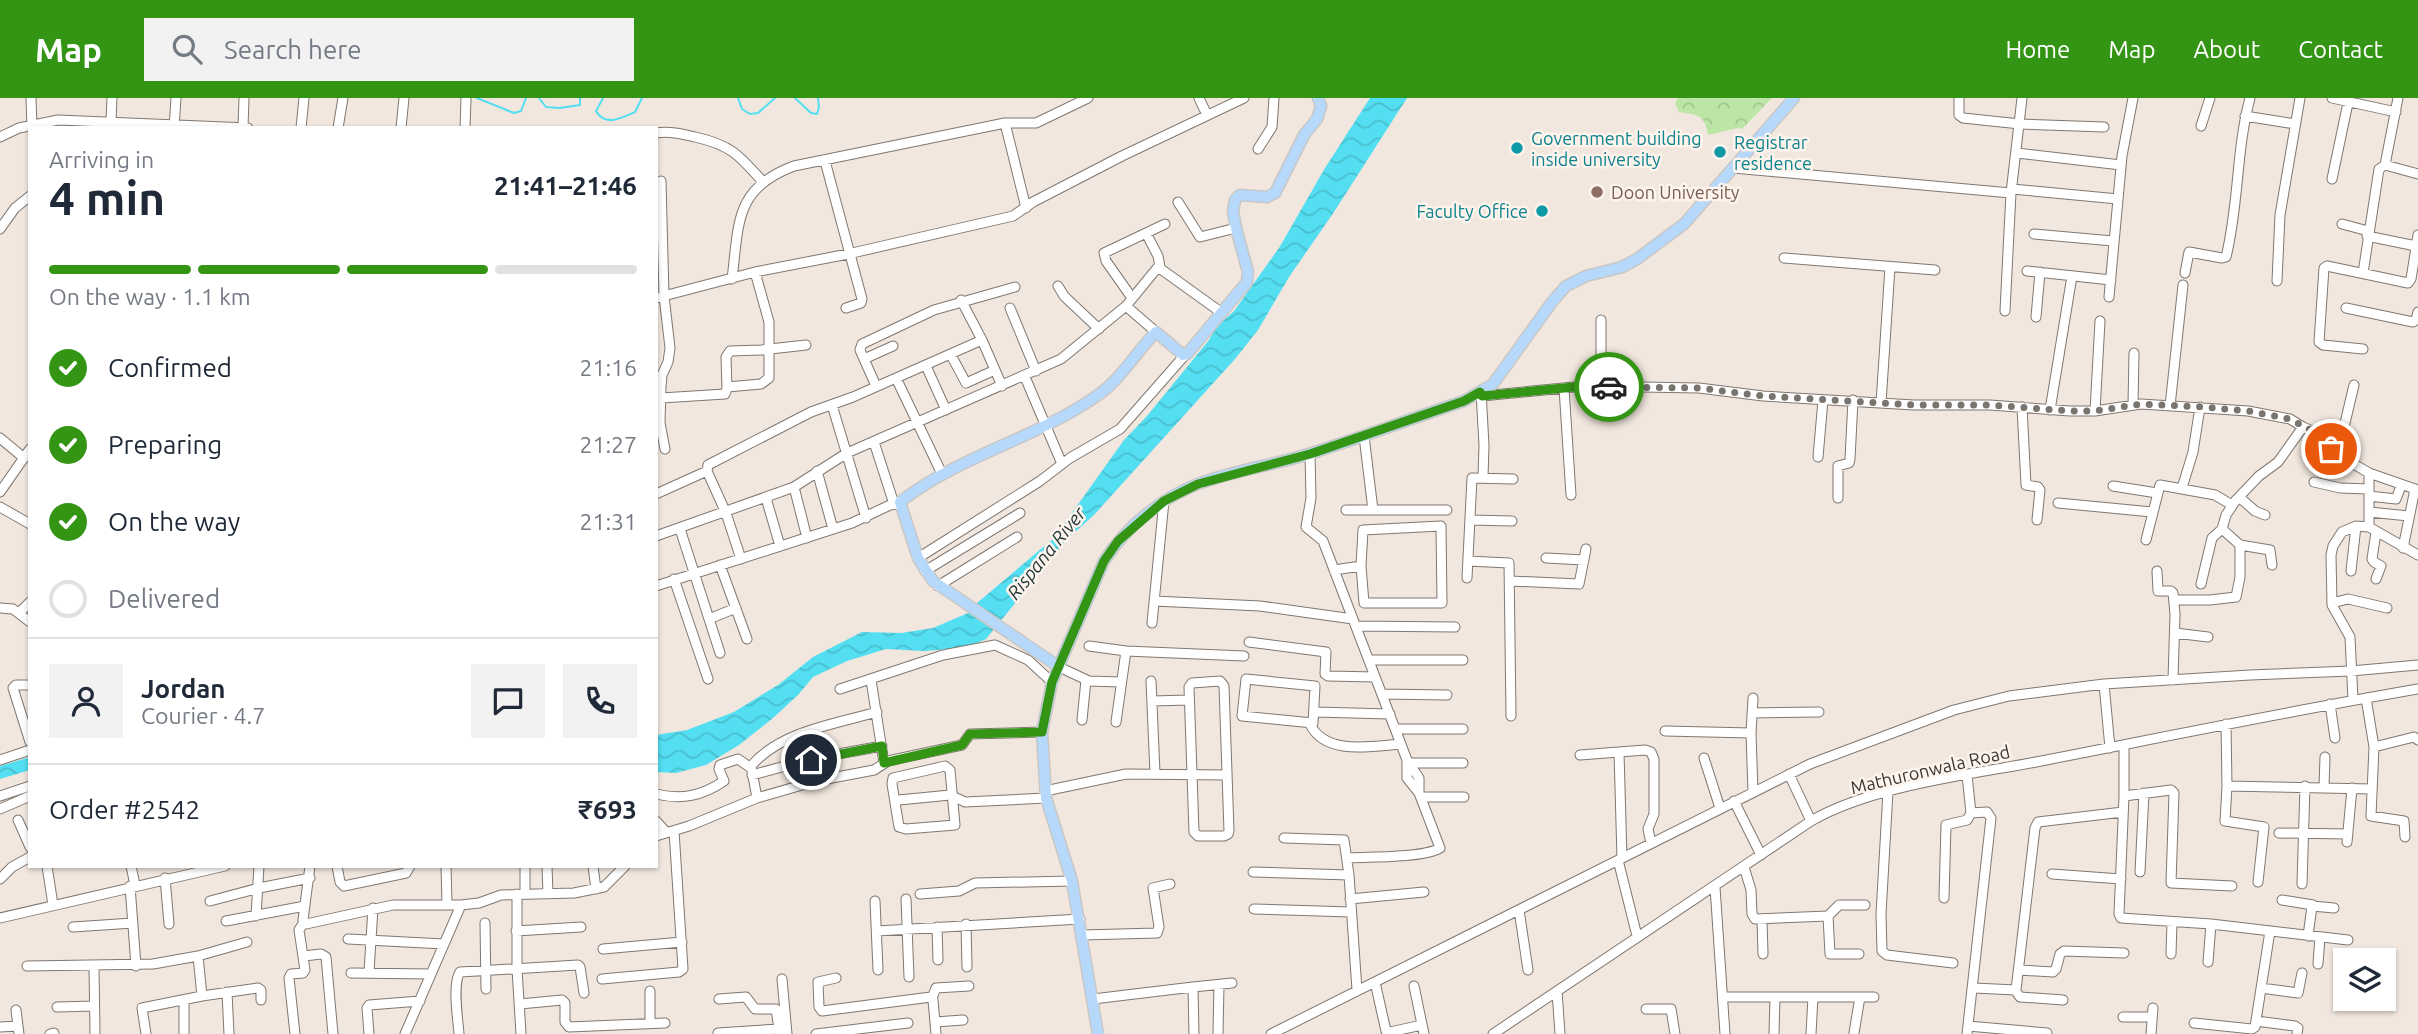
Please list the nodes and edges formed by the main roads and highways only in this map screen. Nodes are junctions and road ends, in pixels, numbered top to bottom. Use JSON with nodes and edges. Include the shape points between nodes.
{"nodes":[{"id":1,"x":1794,"y":98,"type":"edge"},
{"id":2,"x":1320,"y":99,"type":"edge"},
{"id":3,"x":1059,"y":667,"type":"junction"},
{"id":4,"x":1098,"y":1034,"type":"edge"}],
"edges":[{"from":1,"to":3,"type":"main road","via":[[1684,224],[1622,267],[1566,286],[1481,394],[1310,454],[1198,484],[1164,501],[1118,541],[1104,561]]},
{"from":2,"to":3,"type":"main road","via":[[1317,119],[1273,195],[1236,197],[1233,212],[1249,277],[1185,355],[1156,332],[1104,391],[1045,426],[942,474],[897,504],[918,558],[938,586]]},
{"from":3,"to":4,"type":"main road","via":[[1042,732],[1046,794],[1072,881]]}]}
